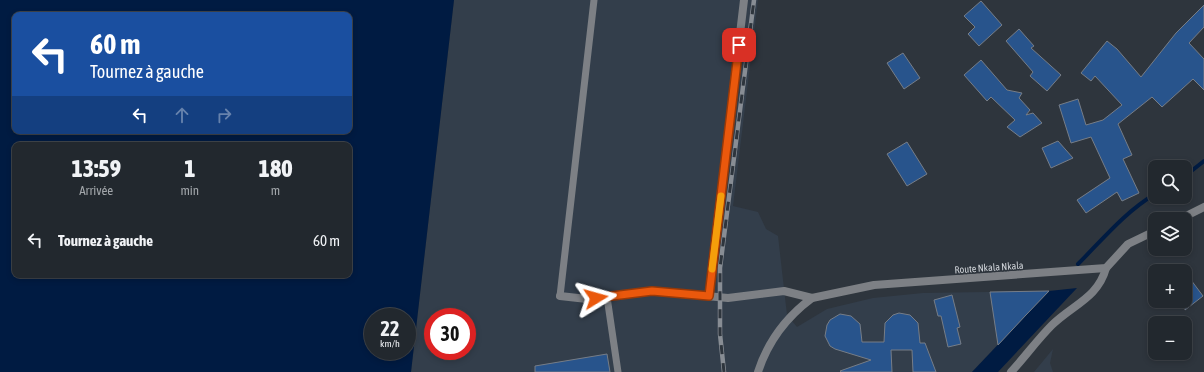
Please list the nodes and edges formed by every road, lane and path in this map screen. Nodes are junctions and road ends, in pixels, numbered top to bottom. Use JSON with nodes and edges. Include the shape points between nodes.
{"nodes":[{"id":1,"x":594,"y":0,"type":"edge"},
{"id":2,"x":744,"y":0,"type":"edge"},
{"id":3,"x":1204,"y":207,"type":"edge"},
{"id":4,"x":1192,"y":213,"type":"edge"},
{"id":5,"x":1148,"y":234,"type":"edge"},
{"id":6,"x":1106,"y":268,"type":"junction"},
{"id":7,"x":560,"y":296,"type":"joint"},
{"id":8,"x":709,"y":296,"type":"junction"},
{"id":9,"x":607,"y":297,"type":"junction"},
{"id":10,"x":812,"y":298,"type":"junction"},
{"id":11,"x":618,"y":372,"type":"edge"},
{"id":12,"x":758,"y":372,"type":"edge"},
{"id":13,"x":1011,"y":372,"type":"edge"}],
"edges":[{"from":1,"to":7,"type":"lane"},
{"from":2,"to":8,"type":"street"},
{"from":3,"to":4,"type":"street"},
{"from":5,"to":6,"type":"street","via":[[1128,244]]},
{"from":6,"to":10,"type":"street","name":"Route Nkala Nkala","via":[[874,285]]},
{"from":6,"to":13,"type":"street","via":[[1095,292],[1067,311],[1051,326]]},
{"from":7,"to":9,"type":"street","via":[[587,299]]},
{"from":8,"to":9,"type":"street","via":[[652,291]]},
{"from":8,"to":10,"type":"street","via":[[728,298],[784,292]]},
{"from":9,"to":11,"type":"lane"},
{"from":10,"to":12,"type":"street","via":[[778,330],[762,358]]}]}
